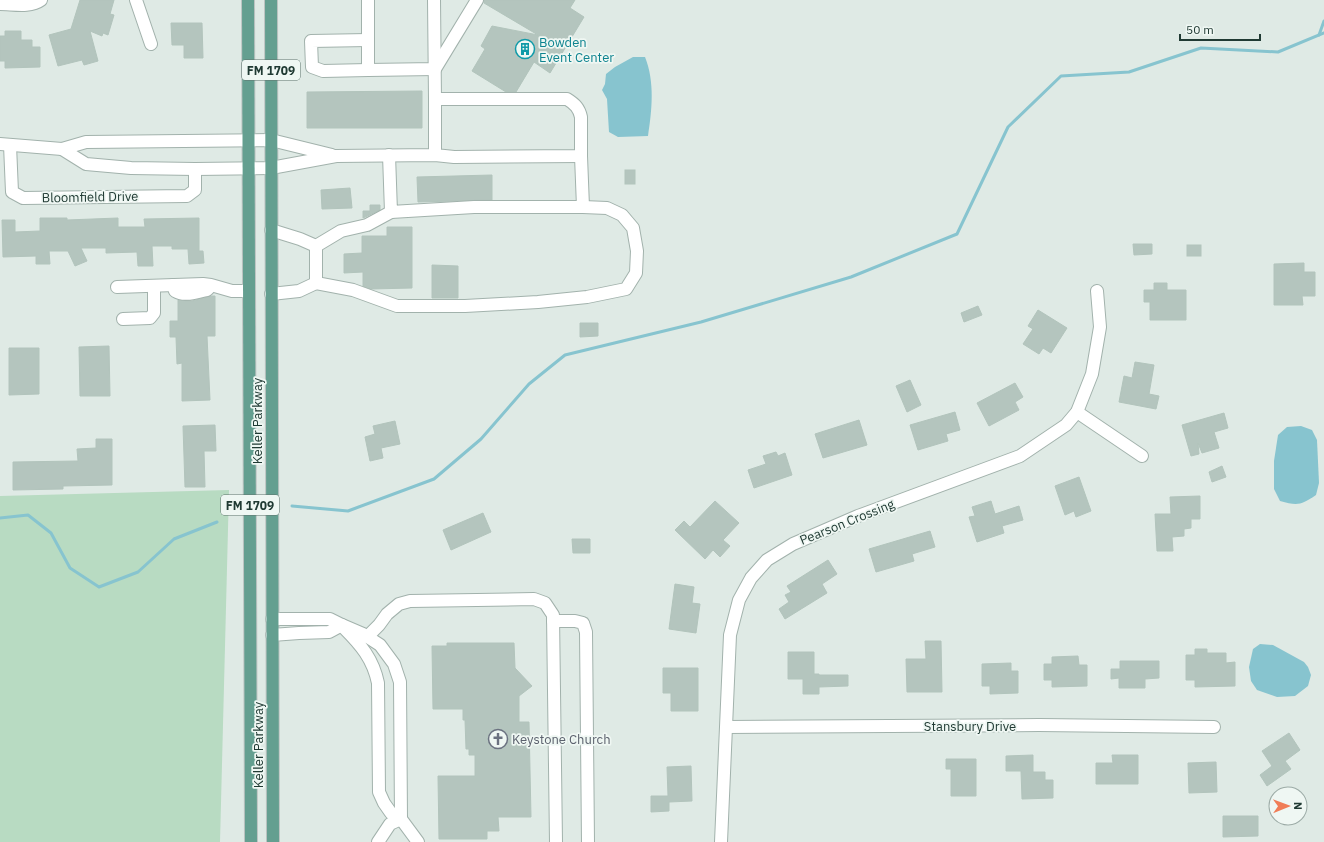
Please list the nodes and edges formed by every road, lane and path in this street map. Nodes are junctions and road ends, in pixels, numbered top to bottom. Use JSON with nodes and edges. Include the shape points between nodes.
{"nodes":[{"id":1,"x":41,"y":0,"type":"edge"},
{"id":2,"x":136,"y":0,"type":"edge"},
{"id":3,"x":248,"y":0,"type":"edge"},
{"id":4,"x":271,"y":0,"type":"edge"},
{"id":5,"x":368,"y":0,"type":"edge"},
{"id":6,"x":434,"y":0,"type":"edge"},
{"id":7,"x":477,"y":0,"type":"edge"},
{"id":8,"x":0,"y":4,"type":"edge"},
{"id":9,"x":368,"y":40,"type":"junction"},
{"id":10,"x":151,"y":44,"type":"dead end"},
{"id":11,"x":435,"y":68,"type":"junction"},
{"id":12,"x":368,"y":70,"type":"junction"},
{"id":13,"x":435,"y":99,"type":"junction"},
{"id":14,"x":248,"y":140,"type":"junction"},
{"id":15,"x":271,"y":140,"type":"junction"},
{"id":16,"x":5,"y":144,"type":"edge"},
{"id":17,"x":62,"y":150,"type":"junction"},
{"id":18,"x":389,"y":155,"type":"junction"},
{"id":19,"x":435,"y":155,"type":"junction"},
{"id":20,"x":336,"y":156,"type":"junction"},
{"id":21,"x":581,"y":156,"type":"junction"},
{"id":22,"x":248,"y":168,"type":"junction"},
{"id":23,"x":271,"y":168,"type":"junction"},
{"id":24,"x":195,"y":169,"type":"junction"},
{"id":25,"x":584,"y":207,"type":"junction"},
{"id":26,"x":391,"y":212,"type":"junction"},
{"id":27,"x":271,"y":230,"type":"junction"},
{"id":28,"x":316,"y":246,"type":"junction"},
{"id":29,"x":316,"y":283,"type":"junction"},
{"id":30,"x":154,"y":286,"type":"junction"},
{"id":31,"x":117,"y":287,"type":"dead end"},
{"id":32,"x":249,"y":291,"type":"junction"},
{"id":33,"x":1097,"y":292,"type":"dead end"},
{"id":34,"x":271,"y":294,"type":"junction"},
{"id":35,"x":123,"y":319,"type":"dead end"},
{"id":36,"x":1077,"y":412,"type":"junction"},
{"id":37,"x":1142,"y":456,"type":"dead end"},
{"id":38,"x":250,"y":619,"type":"junction"},
{"id":39,"x":272,"y":619,"type":"junction"},
{"id":40,"x":553,"y":621,"type":"junction"},
{"id":41,"x":342,"y":625,"type":"junction"},
{"id":42,"x":272,"y":635,"type":"junction"},
{"id":43,"x":250,"y":636,"type":"junction"},
{"id":44,"x":367,"y":637,"type":"junction"},
{"id":45,"x":727,"y":727,"type":"junction"},
{"id":46,"x":1214,"y":727,"type":"dead end"},
{"id":47,"x":401,"y":819,"type":"junction"},
{"id":48,"x":411,"y":840,"type":"edge"},
{"id":49,"x":251,"y":842,"type":"edge"},
{"id":50,"x":273,"y":842,"type":"edge"},
{"id":51,"x":378,"y":842,"type":"edge"},
{"id":52,"x":556,"y":842,"type":"edge"},
{"id":53,"x":588,"y":842,"type":"edge"},
{"id":54,"x":721,"y":842,"type":"edge"}],
"edges":[{"from":1,"to":8,"type":"street","via":[[29,4]]},
{"from":2,"to":10,"type":"street"},
{"from":3,"to":14,"type":"main road","name":"Keller Parkway","number":"FM 1709"},
{"from":4,"to":15,"type":"main road","name":"Keller Parkway","number":"FM 1709"},
{"from":5,"to":9,"type":"street"},
{"from":6,"to":11,"type":"street"},
{"from":7,"to":11,"type":"street"},
{"from":9,"to":12,"type":"street"},
{"from":9,"to":12,"type":"street","via":[[311,41],[312,67],[322,71]]},
{"from":11,"to":12,"type":"street"},
{"from":11,"to":13,"type":"street"},
{"from":13,"to":19,"type":"street"},
{"from":13,"to":21,"type":"street","via":[[567,99],[577,106],[581,117]]},
{"from":14,"to":15,"type":"street","name":"Bloomfield Drive"},
{"from":14,"to":17,"type":"street","name":"Bloomfield Drive","via":[[86,142]]},
{"from":14,"to":22,"type":"main road","name":"Keller Parkway","number":"FM 1709"},
{"from":15,"to":20,"type":"street","name":"Bloomfield Drive"},
{"from":15,"to":23,"type":"main road","name":"Keller Parkway","number":"FM 1709"},
{"from":16,"to":17,"type":"street","name":"Bloomfield Drive"},
{"from":16,"to":24,"type":"street","name":"Bloomfield Drive","via":[[12,192],[23,198],[187,196],[195,190]]},
{"from":17,"to":24,"type":"street","name":"Bloomfield Drive","via":[[86,164]]},
{"from":18,"to":19,"type":"street"},
{"from":18,"to":20,"type":"street"},
{"from":18,"to":26,"type":"street"},
{"from":19,"to":21,"type":"street","via":[[454,158]]},
{"from":20,"to":23,"type":"street","name":"Bloomfield Drive"},
{"from":21,"to":25,"type":"street"},
{"from":22,"to":23,"type":"street","name":"Bloomfield Drive"},
{"from":22,"to":24,"type":"street","name":"Bloomfield Drive"},
{"from":22,"to":32,"type":"main road","name":"Keller Parkway","number":"FM 1709"},
{"from":23,"to":27,"type":"main road","name":"Keller Parkway","number":"FM 1709"},
{"from":25,"to":26,"type":"street","via":[[474,206]]},
{"from":25,"to":29,"type":"street","via":[[607,208],[622,215],[633,228],[637,251],[636,273],[626,289],[587,297],[538,302],[398,306],[353,290]]},
{"from":26,"to":28,"type":"street","via":[[367,226],[341,231]]},
{"from":27,"to":28,"type":"street"},
{"from":27,"to":34,"type":"main road","name":"Keller Parkway","number":"FM 1709"},
{"from":28,"to":29,"type":"street"},
{"from":29,"to":34,"type":"street","via":[[299,291]]},
{"from":30,"to":31,"type":"street"},
{"from":30,"to":32,"type":"street","via":[[211,285],[232,291]]},
{"from":30,"to":35,"type":"street","via":[[153,316]]},
{"from":32,"to":38,"type":"main road","name":"Keller Parkway","number":"FM 1709"},
{"from":33,"to":36,"type":"street","name":"Pearson Crossing","via":[[1099,335],[1092,374]]},
{"from":34,"to":39,"type":"main road","name":"Keller Parkway","number":"FM 1709"},
{"from":36,"to":37,"type":"street"},
{"from":36,"to":45,"type":"street","name":"Pearson Crossing","via":[[1066,425],[1020,456],[858,516],[793,544],[767,560],[751,578],[734,615],[730,635]]},
{"from":38,"to":39,"type":"main road"},
{"from":38,"to":43,"type":"main road","name":"Keller Parkway","number":"FM 1709"},
{"from":39,"to":41,"type":"street","via":[[330,619]]},
{"from":39,"to":42,"type":"main road","name":"Keller Parkway","number":"FM 1709"},
{"from":40,"to":44,"type":"street","via":[[554,615],[545,603],[534,599],[410,601],[399,604],[387,614]]},
{"from":40,"to":52,"type":"street"},
{"from":40,"to":53,"type":"street","via":[[575,621],[583,624],[586,632]]},
{"from":41,"to":42,"type":"street","via":[[330,632]]},
{"from":41,"to":44,"type":"street"},
{"from":41,"to":47,"type":"street","via":[[363,648],[375,670],[378,683],[380,792],[384,803]]},
{"from":42,"to":43,"type":"main road"},
{"from":42,"to":50,"type":"main road","name":"Keller Parkway","number":"FM 1709"},
{"from":43,"to":49,"type":"main road","name":"Keller Parkway","number":"FM 1709"},
{"from":44,"to":47,"type":"street","via":[[380,646],[394,664],[400,682]]},
{"from":45,"to":46,"type":"street","name":"Stansbury Drive"},
{"from":45,"to":54,"type":"street","name":"Pearson Crossing"},
{"from":47,"to":48,"type":"street"},
{"from":47,"to":51,"type":"street","via":[[390,824]]}]}
